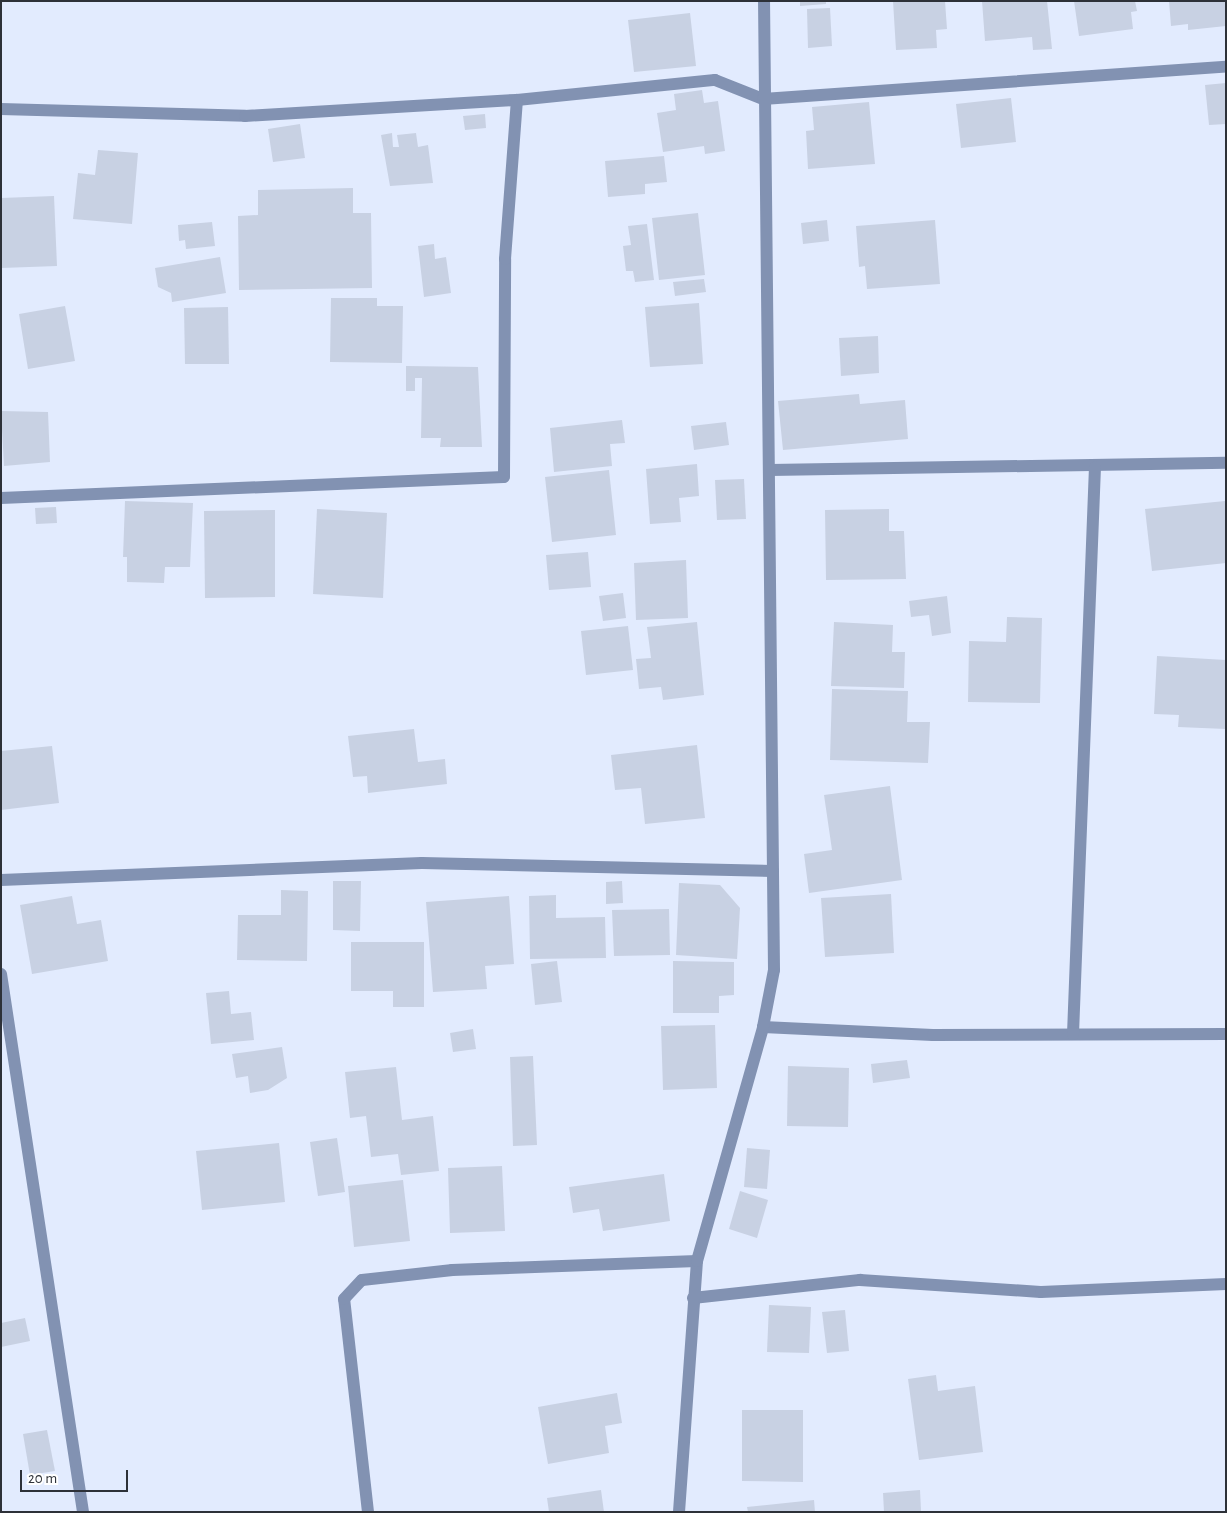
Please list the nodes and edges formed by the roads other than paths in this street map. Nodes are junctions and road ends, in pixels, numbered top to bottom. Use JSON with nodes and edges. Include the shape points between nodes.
{"nodes":[{"id":1,"x":764,"y":1,"type":"edge"},
{"id":2,"x":1226,"y":68,"type":"edge"},
{"id":3,"x":763,"y":99,"type":"junction"},
{"id":4,"x":517,"y":100,"type":"junction"},
{"id":5,"x":1,"y":109,"type":"edge"},
{"id":6,"x":1226,"y":463,"type":"edge"},
{"id":7,"x":1095,"y":467,"type":"junction"},
{"id":8,"x":770,"y":470,"type":"junction"},
{"id":9,"x":1,"y":498,"type":"edge"},
{"id":10,"x":773,"y":871,"type":"junction"},
{"id":11,"x":1,"y":880,"type":"edge"},
{"id":12,"x":1,"y":974,"type":"edge"},
{"id":13,"x":763,"y":1028,"type":"junction"},
{"id":14,"x":1072,"y":1034,"type":"junction"},
{"id":15,"x":1226,"y":1034,"type":"edge"},
{"id":16,"x":697,"y":1261,"type":"junction"},
{"id":17,"x":1226,"y":1284,"type":"edge"},
{"id":18,"x":693,"y":1298,"type":"junction"},
{"id":19,"x":82,"y":1512,"type":"edge"},
{"id":20,"x":368,"y":1512,"type":"edge"},
{"id":21,"x":679,"y":1512,"type":"edge"}],
"edges":[{"from":1,"to":3,"type":"street"},
{"from":2,"to":3,"type":"street"},
{"from":3,"to":4,"type":"street","via":[[715,80]]},
{"from":3,"to":8,"type":"street"},
{"from":4,"to":5,"type":"street","via":[[244,116]]},
{"from":4,"to":9,"type":"street","via":[[505,259],[504,477]]},
{"from":6,"to":7,"type":"street"},
{"from":7,"to":8,"type":"street"},
{"from":7,"to":14,"type":"street"},
{"from":8,"to":10,"type":"street"},
{"from":10,"to":11,"type":"street","via":[[422,863]]},
{"from":10,"to":13,"type":"street","via":[[774,970]]},
{"from":12,"to":19,"type":"street"},
{"from":13,"to":14,"type":"street"},
{"from":13,"to":16,"type":"street"},
{"from":14,"to":15,"type":"street"},
{"from":16,"to":18,"type":"street"},
{"from":16,"to":20,"type":"street","via":[[452,1270],[362,1280],[344,1299]]},
{"from":17,"to":18,"type":"street","via":[[1041,1292],[860,1280]]},
{"from":18,"to":21,"type":"street"}]}
